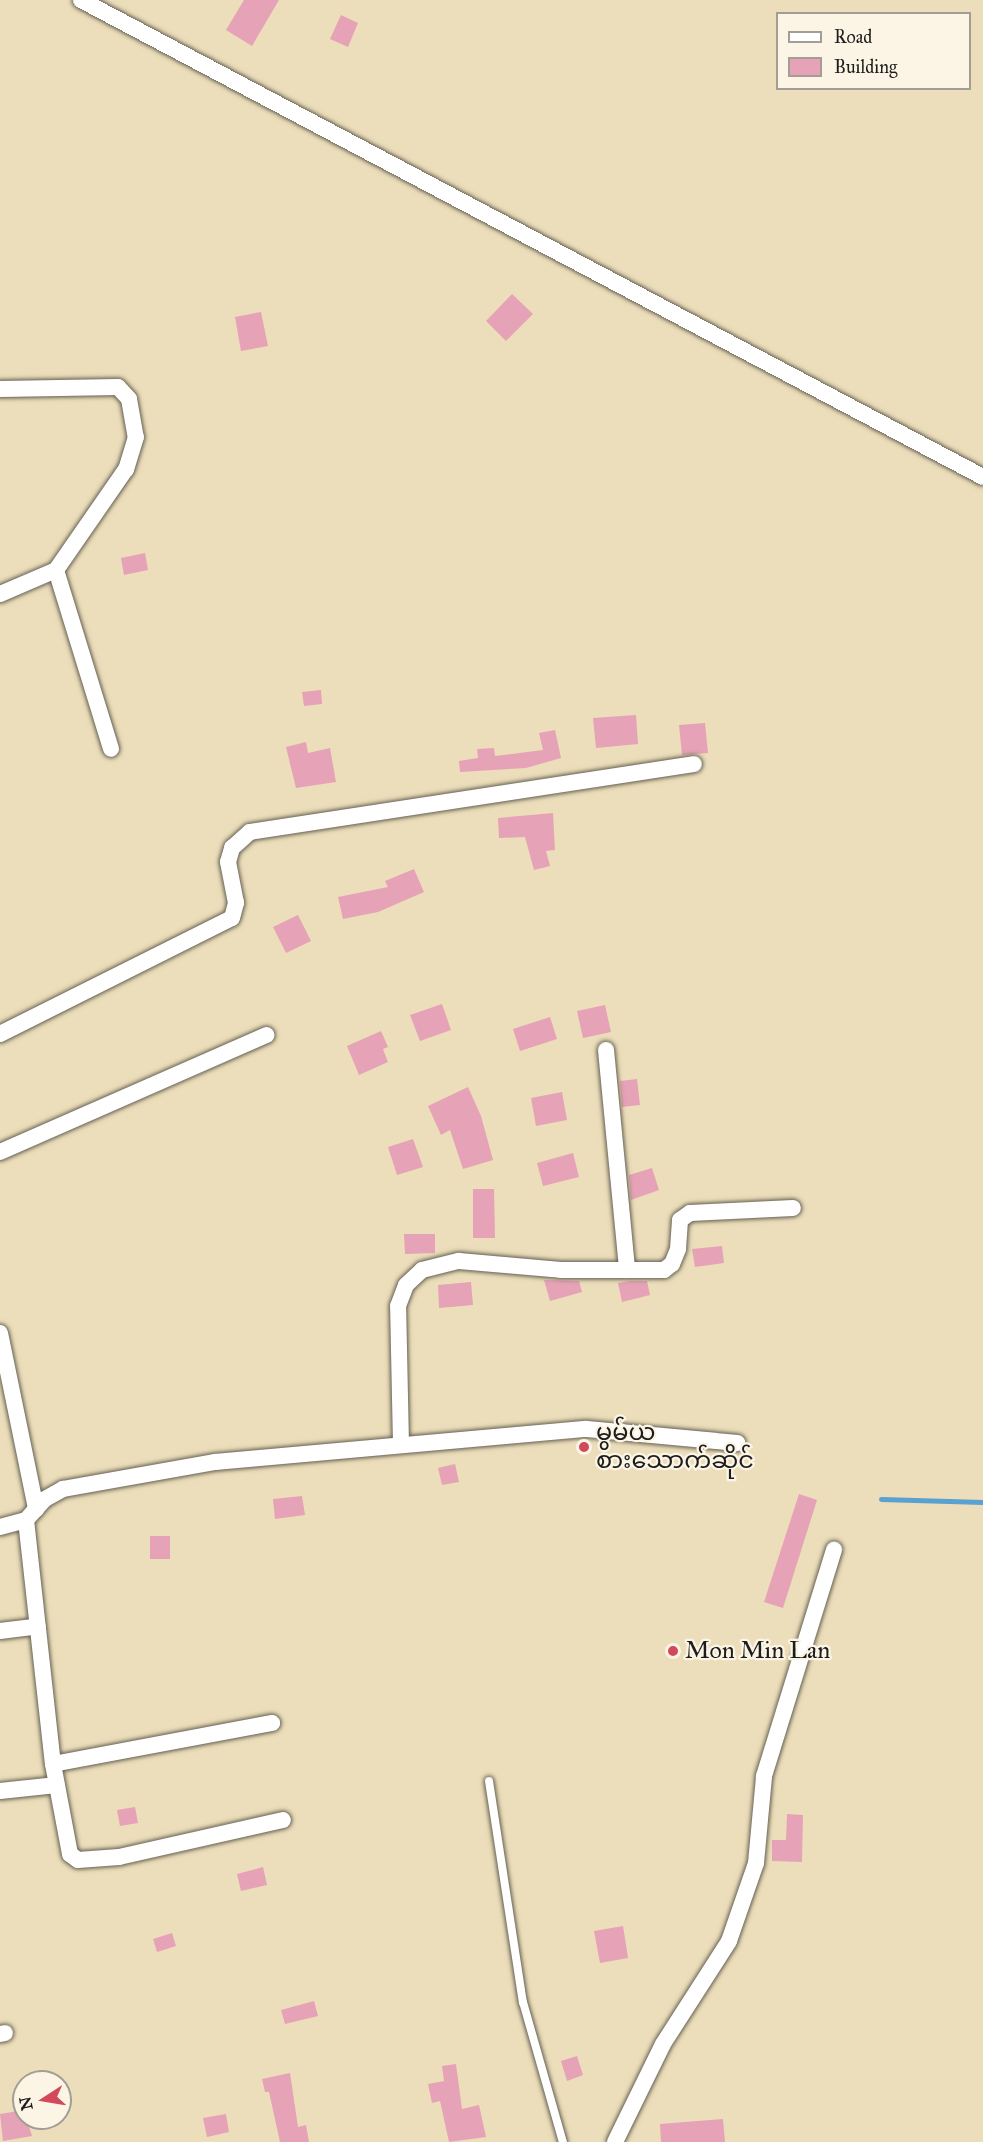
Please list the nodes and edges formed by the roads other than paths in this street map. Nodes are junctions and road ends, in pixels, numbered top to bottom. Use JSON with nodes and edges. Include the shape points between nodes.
{"nodes":[{"id":1,"x":81,"y":0,"type":"edge"},
{"id":2,"x":0,"y":389,"type":"edge"},
{"id":3,"x":983,"y":477,"type":"edge"},
{"id":4,"x":56,"y":570,"type":"junction"},
{"id":5,"x":0,"y":594,"type":"edge"},
{"id":6,"x":111,"y":749,"type":"dead end"},
{"id":7,"x":694,"y":764,"type":"dead end"},
{"id":8,"x":0,"y":1034,"type":"edge"},
{"id":9,"x":266,"y":1035,"type":"dead end"},
{"id":10,"x":606,"y":1050,"type":"dead end"},
{"id":11,"x":0,"y":1152,"type":"edge"},
{"id":12,"x":793,"y":1208,"type":"dead end"},
{"id":13,"x":627,"y":1270,"type":"junction"},
{"id":14,"x":0,"y":1333,"type":"edge"},
{"id":15,"x":737,"y":1443,"type":"dead end"},
{"id":16,"x":401,"y":1445,"type":"junction"},
{"id":17,"x":31,"y":1515,"type":"junction"},
{"id":18,"x":0,"y":1527,"type":"edge"},
{"id":19,"x":834,"y":1550,"type":"dead end"},
{"id":20,"x":38,"y":1626,"type":"junction"},
{"id":21,"x":0,"y":1631,"type":"edge"},
{"id":22,"x":272,"y":1723,"type":"dead end"},
{"id":23,"x":53,"y":1764,"type":"junction"},
{"id":24,"x":489,"y":1781,"type":"dead end"},
{"id":25,"x":57,"y":1785,"type":"junction"},
{"id":26,"x":0,"y":1791,"type":"edge"},
{"id":27,"x":283,"y":1820,"type":"dead end"},
{"id":28,"x":563,"y":2142,"type":"edge"},
{"id":29,"x":615,"y":2142,"type":"edge"}],
"edges":[{"from":1,"to":3,"type":"street"},
{"from":2,"to":4,"type":"street","via":[[118,387],[131,406],[136,437],[126,469]]},
{"from":4,"to":5,"type":"street"},
{"from":4,"to":6,"type":"street"},
{"from":7,"to":8,"type":"street","via":[[250,832],[232,848],[228,862],[236,903],[232,918]]},
{"from":9,"to":11,"type":"street"},
{"from":10,"to":13,"type":"street"},
{"from":12,"to":13,"type":"street","via":[[690,1213],[680,1220],[678,1249],[672,1264],[664,1270]]},
{"from":13,"to":16,"type":"street","via":[[561,1270],[459,1261],[422,1270],[406,1284],[398,1306]]},
{"from":14,"to":17,"type":"street"},
{"from":15,"to":16,"type":"street","via":[[588,1429]]},
{"from":16,"to":17,"type":"street","via":[[215,1462],[63,1489]]},
{"from":17,"to":18,"type":"street"},
{"from":17,"to":20,"type":"street"},
{"from":19,"to":29,"type":"street","via":[[764,1776],[756,1863],[729,1941],[663,2044]]},
{"from":20,"to":21,"type":"street"},
{"from":20,"to":23,"type":"street"},
{"from":22,"to":23,"type":"street"},
{"from":23,"to":25,"type":"street"},
{"from":24,"to":28,"type":"lane","via":[[523,2002]]},
{"from":25,"to":26,"type":"street"},
{"from":25,"to":27,"type":"street","via":[[65,1841],[70,1854],[78,1860],[119,1857]]}]}
